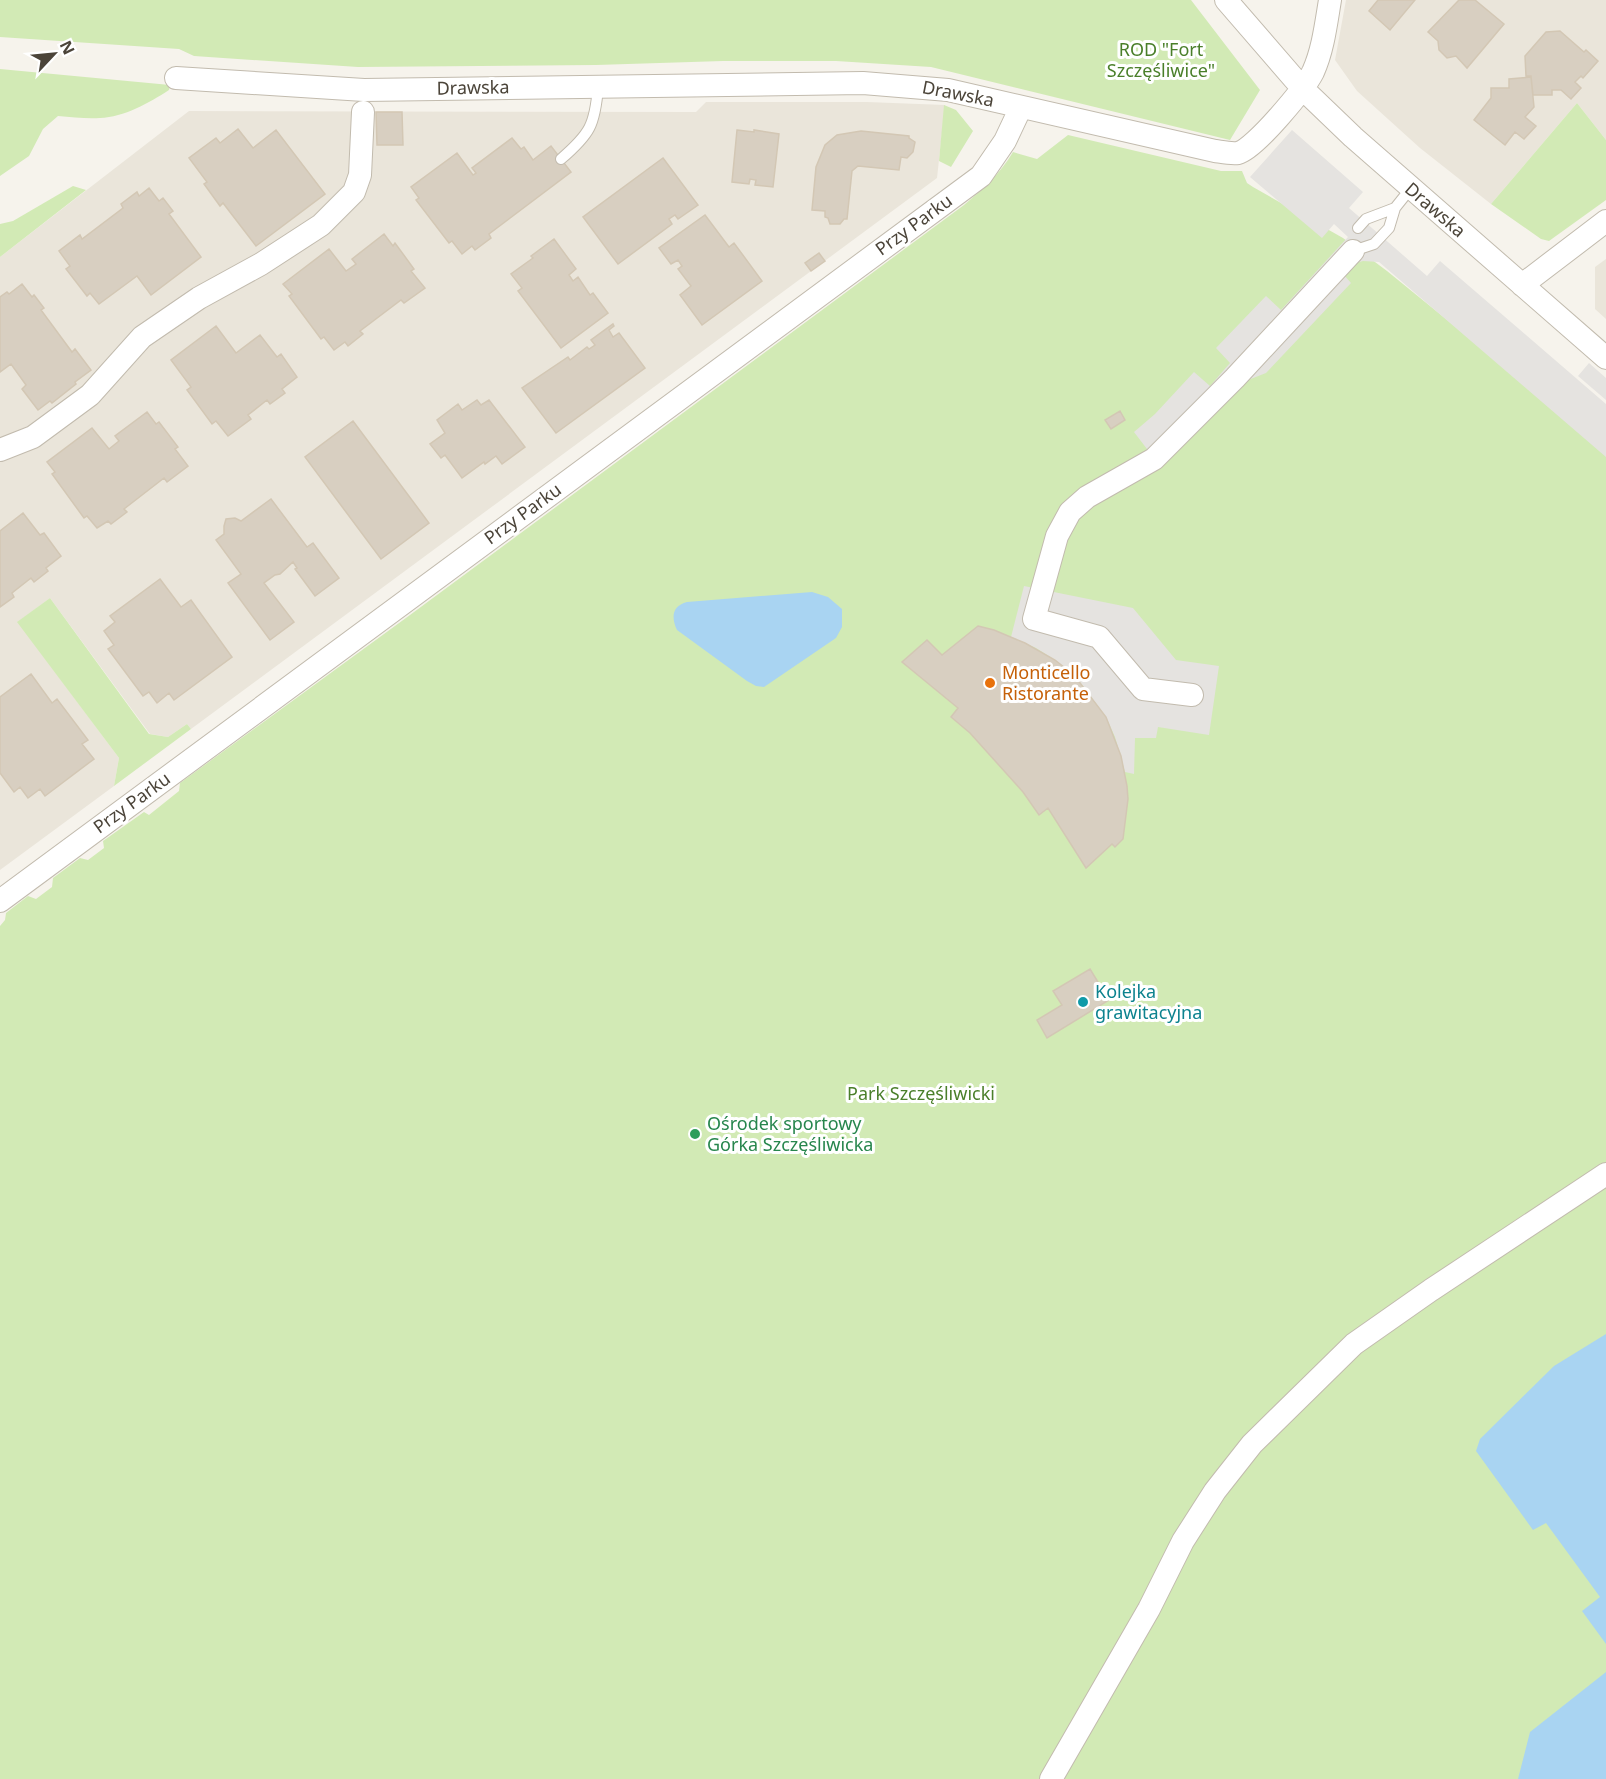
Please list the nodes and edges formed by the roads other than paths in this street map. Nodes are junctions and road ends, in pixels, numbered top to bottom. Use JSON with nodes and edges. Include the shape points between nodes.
{"nodes":[{"id":1,"x":1226,"y":0,"type":"edge"},
{"id":2,"x":1330,"y":0,"type":"edge"},
{"id":3,"x":176,"y":78,"type":"dead end"},
{"id":4,"x":598,"y":87,"type":"junction"},
{"id":5,"x":1303,"y":89,"type":"junction"},
{"id":6,"x":363,"y":90,"type":"junction"},
{"id":7,"x":1021,"y":106,"type":"junction"},
{"id":8,"x":363,"y":112,"type":"joint"},
{"id":9,"x":561,"y":159,"type":"dead end"},
{"id":10,"x":1411,"y":188,"type":"junction"},
{"id":11,"x":1395,"y":208,"type":"junction"},
{"id":12,"x":1606,"y":221,"type":"edge"},
{"id":13,"x":1358,"y":228,"type":"dead end"},
{"id":14,"x":1353,"y":251,"type":"joint"},
{"id":15,"x":1521,"y":285,"type":"junction"},
{"id":16,"x":1606,"y":358,"type":"edge"},
{"id":17,"x":0,"y":450,"type":"edge"},
{"id":18,"x":1192,"y":694,"type":"dead end"},
{"id":19,"x":0,"y":901,"type":"edge"},
{"id":20,"x":1606,"y":1174,"type":"edge"},
{"id":21,"x":1051,"y":1779,"type":"edge"}],
"edges":[{"from":1,"to":5,"type":"street"},
{"from":2,"to":5,"type":"street","via":[[1320,53]]},
{"from":3,"to":6,"type":"street","name":"Drawska"},
{"from":4,"to":6,"type":"street","name":"Drawska"},
{"from":4,"to":7,"type":"street","name":"Drawska","via":[[884,84],[948,90]]},
{"from":4,"to":9,"type":"lane","via":[[596,112],[589,129]]},
{"from":5,"to":7,"type":"street","name":"Drawska","via":[[1252,145],[1237,153]]},
{"from":5,"to":10,"type":"street","name":"Drawska"},
{"from":6,"to":8,"type":"lane"},
{"from":7,"to":19,"type":"street","name":"Przy Parku","via":[[1005,141],[981,176]]},
{"from":8,"to":17,"type":"street","via":[[360,175],[354,192],[321,225],[142,337],[90,395],[33,437]]},
{"from":10,"to":11,"type":"lane"},
{"from":10,"to":15,"type":"street","name":"Drawska"},
{"from":11,"to":13,"type":"lane","via":[[1366,219]]},
{"from":11,"to":14,"type":"lane","via":[[1389,228],[1374,244]]},
{"from":12,"to":15,"type":"street"},
{"from":14,"to":18,"type":"street","via":[[1154,459],[1087,497],[1070,512],[1057,536],[1034,619],[1100,637],[1143,689]]},
{"from":15,"to":16,"type":"street","name":"Drawska"},
{"from":20,"to":21,"type":"street","via":[[1354,1344],[1252,1444],[1183,1541],[1149,1609]]}]}
